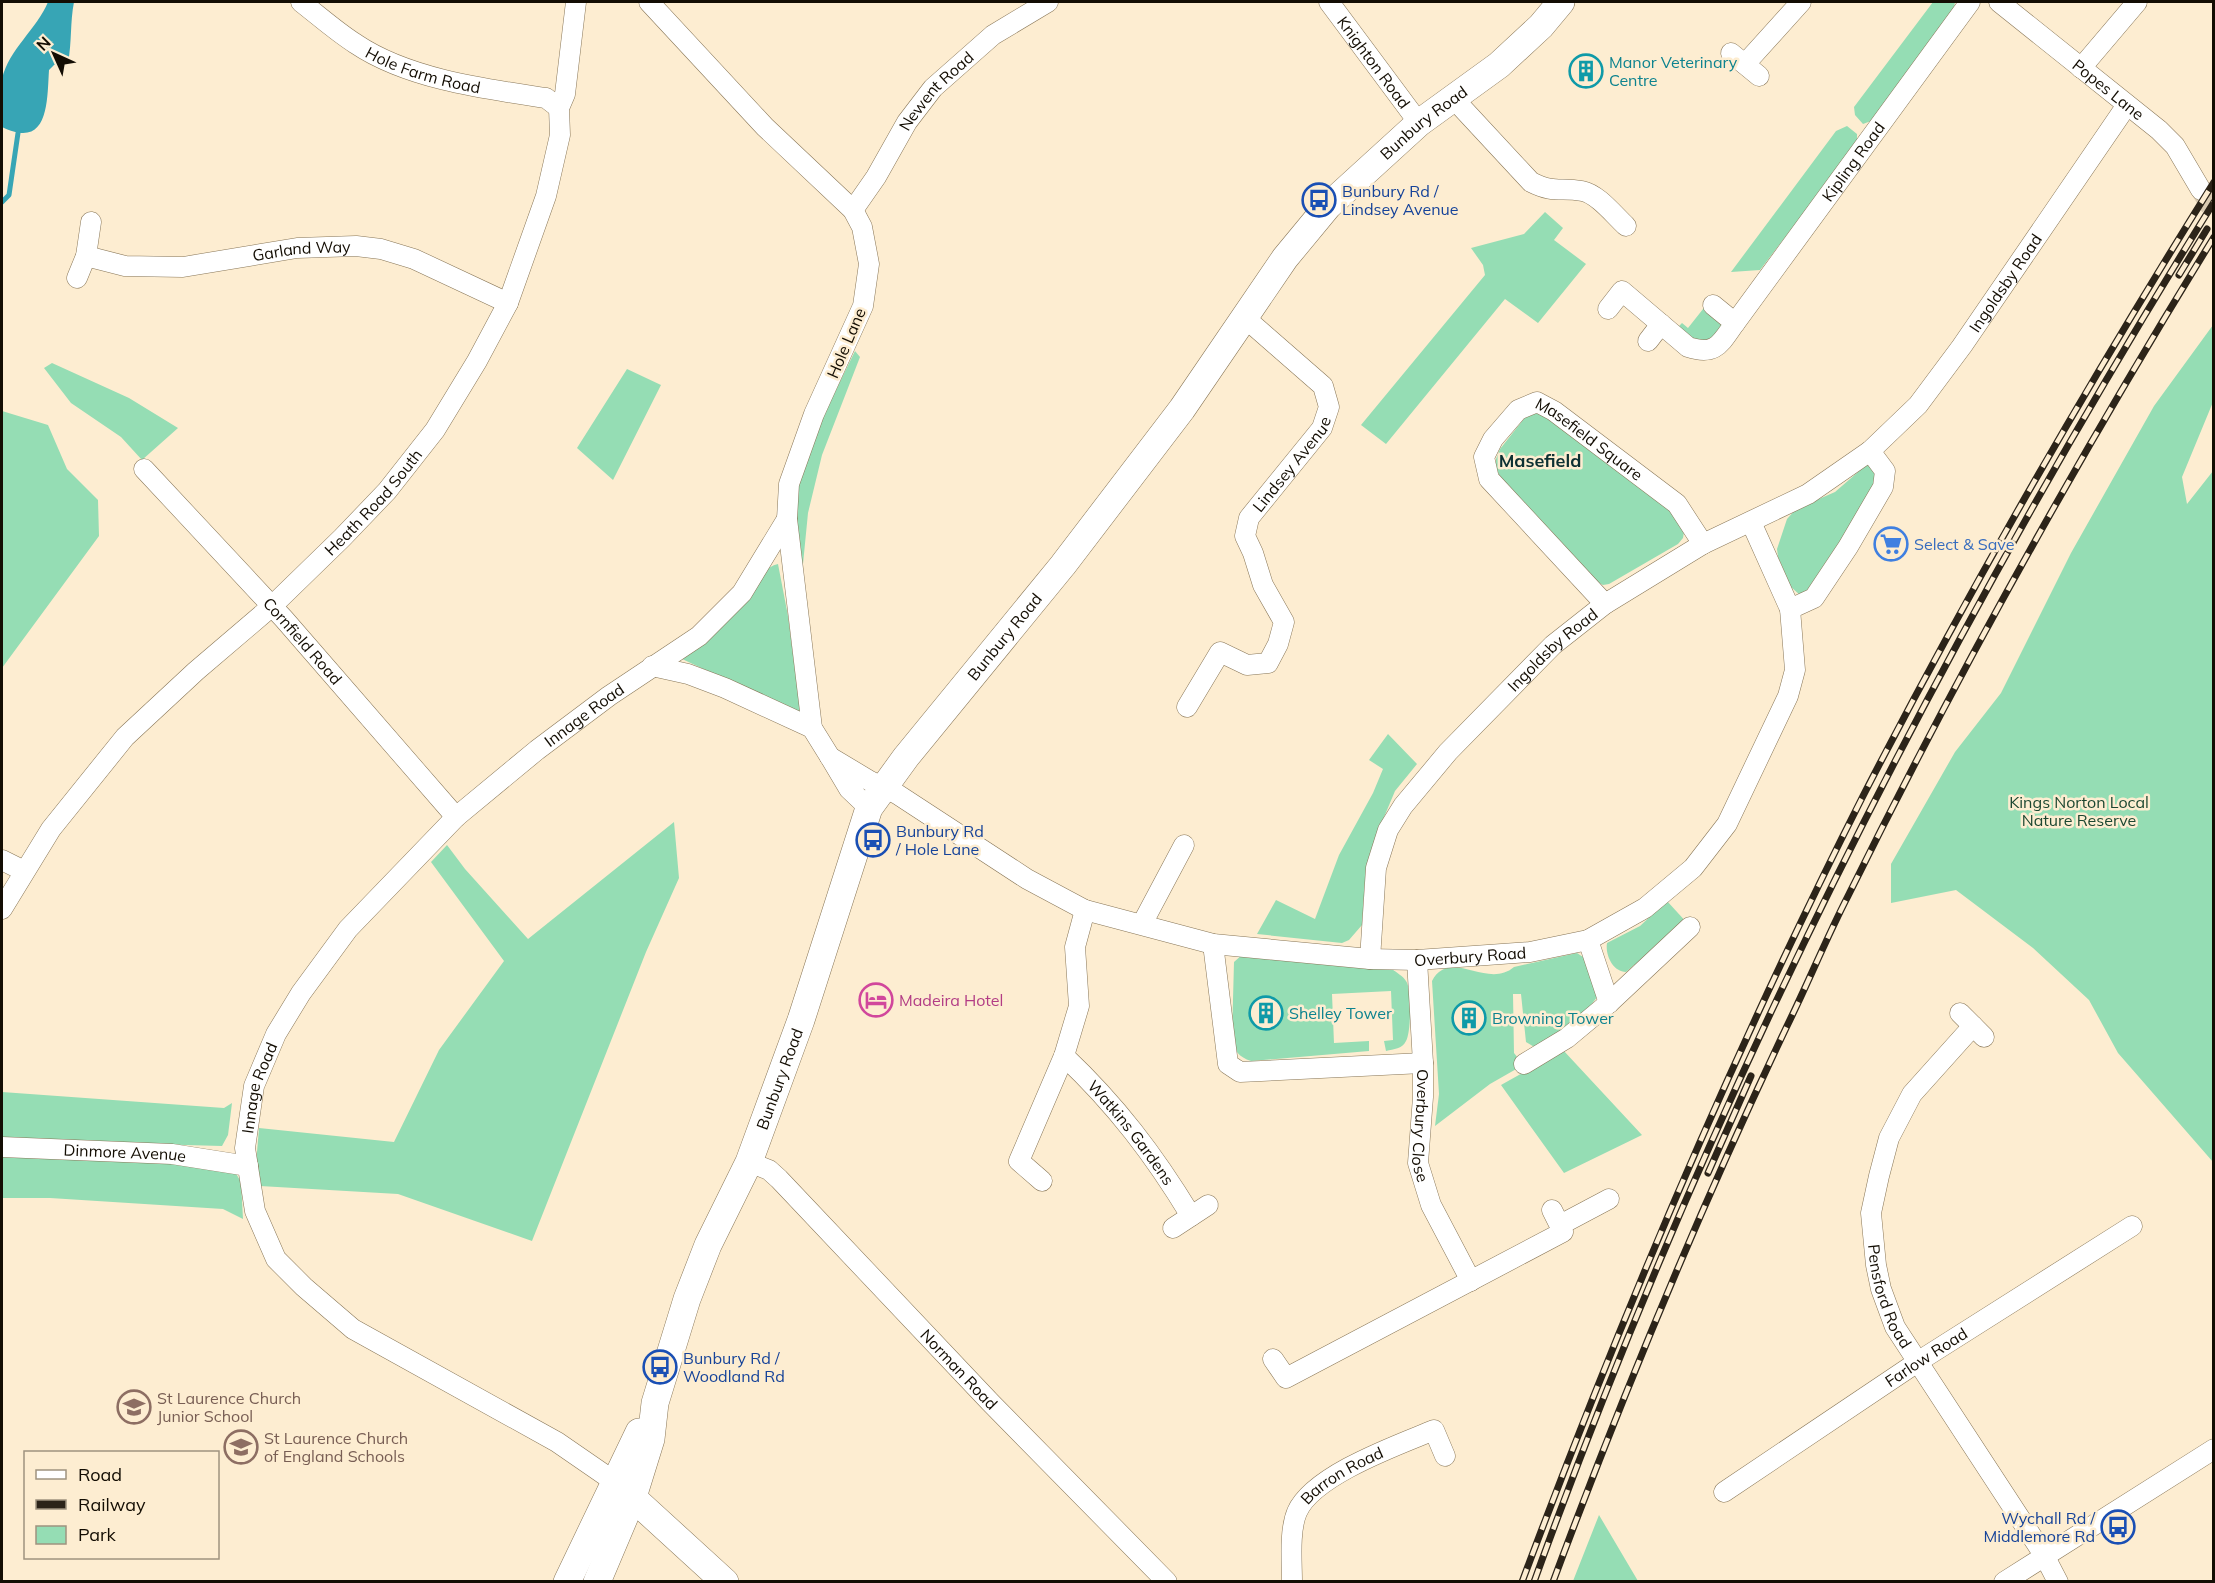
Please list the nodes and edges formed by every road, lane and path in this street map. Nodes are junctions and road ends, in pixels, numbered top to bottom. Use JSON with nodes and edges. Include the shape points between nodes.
{"nodes":[{"id":1,"x":301,"y":2,"type":"edge"},
{"id":2,"x":576,"y":2,"type":"edge"},
{"id":3,"x":649,"y":2,"type":"edge"},
{"id":4,"x":1329,"y":2,"type":"edge"},
{"id":5,"x":1562,"y":2,"type":"edge"},
{"id":6,"x":1801,"y":2,"type":"edge"},
{"id":7,"x":1970,"y":2,"type":"edge"},
{"id":8,"x":1999,"y":2,"type":"edge"},
{"id":9,"x":2137,"y":2,"type":"edge"},
{"id":10,"x":1043,"y":3,"type":"edge"},
{"id":11,"x":1745,"y":64,"type":"dead end"},
{"id":12,"x":2081,"y":68,"type":"junction"},
{"id":13,"x":1453,"y":98,"type":"junction"},
{"id":14,"x":2127,"y":105,"type":"junction"},
{"id":15,"x":558,"y":108,"type":"junction"},
{"id":16,"x":1419,"y":123,"type":"junction"},
{"id":17,"x":2201,"y":190,"type":"tunnel mouth"},
{"id":18,"x":853,"y":210,"type":"junction"},
{"id":19,"x":91,"y":222,"type":"dead end"},
{"id":20,"x":1626,"y":226,"type":"dead end"},
{"id":21,"x":86,"y":256,"type":"junction"},
{"id":22,"x":77,"y":278,"type":"dead end"},
{"id":23,"x":508,"y":303,"type":"junction"},
{"id":24,"x":1713,"y":305,"type":"dead end"},
{"id":25,"x":1608,"y":309,"type":"dead end"},
{"id":26,"x":1244,"y":317,"type":"junction"},
{"id":27,"x":1735,"y":323,"type":"junction"},
{"id":28,"x":1661,"y":324,"type":"junction"},
{"id":29,"x":1648,"y":341,"type":"dead end"},
{"id":30,"x":1870,"y":451,"type":"junction"},
{"id":31,"x":144,"y":468,"type":"dead end"},
{"id":32,"x":787,"y":519,"type":"junction"},
{"id":33,"x":1751,"y":522,"type":"junction"},
{"id":34,"x":1703,"y":544,"type":"junction"},
{"id":35,"x":1605,"y":604,"type":"junction"},
{"id":36,"x":272,"y":607,"type":"junction"},
{"id":37,"x":1790,"y":609,"type":"junction"},
{"id":38,"x":652,"y":666,"type":"junction"},
{"id":39,"x":1187,"y":706,"type":"dead end"},
{"id":40,"x":812,"y":728,"type":"junction"},
{"id":41,"x":830,"y":757,"type":"junction"},
{"id":42,"x":884,"y":786,"type":"junction"},
{"id":43,"x":869,"y":808,"type":"junction"},
{"id":44,"x":456,"y":817,"type":"junction"},
{"id":45,"x":1184,"y":845,"type":"dead end"},
{"id":46,"x":2,"y":860,"type":"edge"},
{"id":47,"x":24,"y":871,"type":"junction"},
{"id":48,"x":2,"y":909,"type":"edge"},
{"id":49,"x":1085,"y":910,"type":"junction"},
{"id":50,"x":1142,"y":924,"type":"junction"},
{"id":51,"x":1690,"y":927,"type":"dead end"},
{"id":52,"x":1587,"y":940,"type":"junction"},
{"id":53,"x":1213,"y":944,"type":"junction"},
{"id":54,"x":1370,"y":959,"type":"junction"},
{"id":55,"x":1417,"y":960,"type":"junction"},
{"id":56,"x":1609,"y":1003,"type":"junction"},
{"id":57,"x":1972,"y":1025,"type":"dead end"},
{"id":58,"x":1064,"y":1056,"type":"junction"},
{"id":59,"x":1423,"y":1063,"type":"junction"},
{"id":60,"x":1524,"y":1064,"type":"dead end"},
{"id":61,"x":2,"y":1147,"type":"edge"},
{"id":62,"x":749,"y":1162,"type":"junction"},
{"id":63,"x":248,"y":1166,"type":"junction"},
{"id":64,"x":1042,"y":1181,"type":"dead end"},
{"id":65,"x":1609,"y":1199,"type":"dead end"},
{"id":66,"x":1208,"y":1205,"type":"dead end"},
{"id":67,"x":1191,"y":1216,"type":"junction"},
{"id":68,"x":2132,"y":1226,"type":"dead end"},
{"id":69,"x":1173,"y":1227,"type":"dead end"},
{"id":70,"x":1472,"y":1281,"type":"junction"},
{"id":71,"x":1273,"y":1359,"type":"dead end"},
{"id":72,"x":1919,"y":1361,"type":"junction"},
{"id":73,"x":2214,"y":1449,"type":"edge"},
{"id":74,"x":1445,"y":1456,"type":"dead end"},
{"id":75,"x":624,"y":1490,"type":"junction"},
{"id":76,"x":1724,"y":1492,"type":"dead end"},
{"id":77,"x":2044,"y":1555,"type":"junction"},
{"id":78,"x":567,"y":1581,"type":"edge"},
{"id":79,"x":597,"y":1581,"type":"edge"},
{"id":80,"x":725,"y":1581,"type":"edge"},
{"id":81,"x":1167,"y":1581,"type":"edge"},
{"id":82,"x":1292,"y":1581,"type":"edge"},
{"id":83,"x":2004,"y":1581,"type":"edge"},
{"id":84,"x":2058,"y":1581,"type":"edge"}],
"edges":[{"from":1,"to":15,"type":"street","name":"Hole Farm Road","via":[[355,44],[398,65],[432,77],[546,98]]},
{"from":2,"to":15,"type":"street","name":"Heath Road South","via":[[565,94]]},
{"from":3,"to":18,"type":"street","name":"Hole Lane","via":[[765,127]]},
{"from":4,"to":16,"type":"street","name":"Knighton Road"},
{"from":5,"to":13,"type":"main road","name":"Bunbury Road","via":[[1499,65]]},
{"from":6,"to":11,"type":"street"},
{"from":7,"to":27,"type":"street","name":"Kipling Road"},
{"from":8,"to":12,"type":"street","name":"Popes Lane"},
{"from":9,"to":12,"type":"street"},
{"from":10,"to":18,"type":"street","name":"Newent Road","via":[[993,35],[933,88]]},
{"from":12,"to":14,"type":"street","name":"Popes Lane"},
{"from":13,"to":16,"type":"main road","name":"Bunbury Road"},
{"from":13,"to":20,"type":"street","via":[[1531,182],[1545,189],[1582,191],[1593,196]]},
{"from":14,"to":17,"type":"street","name":"Popes Lane","via":[[2175,146]]},
{"from":14,"to":30,"type":"street","name":"Ingoldsby Road","via":[[1918,405]]},
{"from":15,"to":23,"type":"street","name":"Heath Road South","via":[[560,135],[546,196]]},
{"from":16,"to":26,"type":"main road","name":"Bunbury Road","via":[[1328,206]]},
{"from":18,"to":32,"type":"street","name":"Hole Lane","via":[[862,227],[869,264],[863,306],[814,414],[789,484]]},
{"from":19,"to":21,"type":"street"},
{"from":21,"to":22,"type":"street"},
{"from":21,"to":23,"type":"street","name":"Garland Way","via":[[125,266],[172,267],[297,248],[356,246],[399,253]]},
{"from":23,"to":36,"type":"street","name":"Heath Road South","via":[[435,430],[387,492]]},
{"from":24,"to":27,"type":"street"},
{"from":25,"to":28,"type":"street","name":"Kipling Road","via":[[1622,291]]},
{"from":26,"to":39,"type":"street","name":"Lindsey Avenue","via":[[1323,386],[1329,407],[1322,428],[1249,518],[1245,536],[1263,585],[1284,622],[1278,645],[1268,663],[1247,665],[1220,652]]},
{"from":26,"to":42,"type":"main road","name":"Bunbury Road","via":[[1182,409],[1063,565]]},
{"from":27,"to":28,"type":"street","name":"Kipling Road","via":[[1719,346],[1701,351],[1688,347]]},
{"from":28,"to":29,"type":"street"},
{"from":30,"to":33,"type":"street","name":"Ingoldsby Road","via":[[1808,494]]},
{"from":30,"to":37,"type":"street","via":[[1885,471],[1882,487],[1814,598]]},
{"from":31,"to":36,"type":"street","name":"Cornfield Road"},
{"from":32,"to":38,"type":"street","name":"Innage Road","via":[[742,593],[699,636]]},
{"from":32,"to":40,"type":"street","name":"Hole Lane"},
{"from":33,"to":34,"type":"street","name":"Ingoldsby Road"},
{"from":33,"to":37,"type":"street","name":"Overbury Road"},
{"from":34,"to":35,"type":"street","name":"Ingoldsby Road"},
{"from":34,"to":35,"type":"street","name":"Masefield Square","via":[[1677,504],[1554,411],[1537,402],[1518,410],[1493,439],[1485,457],[1489,478]]},
{"from":35,"to":54,"type":"street","name":"Ingoldsby Road","via":[[1553,645],[1448,752],[1403,806],[1388,830],[1376,868]]},
{"from":36,"to":44,"type":"street","name":"Cornfield Road"},
{"from":36,"to":47,"type":"street","name":"Heath Road South","via":[[125,737],[51,829]]},
{"from":37,"to":52,"type":"street","name":"Overbury Road","via":[[1795,670],[1788,696],[1727,824],[1693,868],[1645,908]]},
{"from":38,"to":40,"type":"street","via":[[725,688]]},
{"from":38,"to":44,"type":"street","name":"Innage Road","via":[[537,750]]},
{"from":40,"to":41,"type":"street","name":"Hole Lane"},
{"from":41,"to":42,"type":"street","name":"Hole Lane"},
{"from":41,"to":43,"type":"street","name":"Hole Lane","via":[[849,789]]},
{"from":42,"to":43,"type":"main road","name":"Bunbury Road"},
{"from":42,"to":49,"type":"street","name":"Overbury Road","via":[[1027,879]]},
{"from":43,"to":62,"type":"main road","name":"Bunbury Road","via":[[801,1020]]},
{"from":44,"to":63,"type":"street","name":"Innage Road","via":[[348,929],[276,1034],[254,1086],[245,1149]]},
{"from":45,"to":50,"type":"street"},
{"from":46,"to":47,"type":"street"},
{"from":47,"to":48,"type":"street","name":"Heath Road South"},
{"from":49,"to":50,"type":"street","name":"Overbury Road"},
{"from":49,"to":58,"type":"street","via":[[1076,946],[1079,1006]]},
{"from":50,"to":53,"type":"street","name":"Overbury Road"},
{"from":51,"to":56,"type":"street"},
{"from":52,"to":55,"type":"street","name":"Overbury Road","via":[[1530,952]]},
{"from":52,"to":56,"type":"street"},
{"from":53,"to":54,"type":"street","name":"Overbury Road"},
{"from":53,"to":59,"type":"street","via":[[1228,1064],[1240,1072]]},
{"from":54,"to":55,"type":"street","name":"Overbury Road"},
{"from":55,"to":59,"type":"street","name":"Overbury Close"},
{"from":56,"to":60,"type":"street","via":[[1567,1038]]},
{"from":57,"to":72,"type":"street","name":"Pensford Road","via":[[1912,1094],[1890,1138],[1871,1213],[1881,1289],[1895,1327]]},
{"from":58,"to":64,"type":"street","via":[[1019,1161]]},
{"from":58,"to":67,"type":"street","name":"Watkins Gardens","via":[[1136,1132]]},
{"from":59,"to":70,"type":"street","name":"Overbury Close","via":[[1418,1163],[1431,1205]]},
{"from":61,"to":63,"type":"street","name":"Dinmore Avenue","via":[[172,1154]]},
{"from":62,"to":75,"type":"main road","name":"Bunbury Road","via":[[708,1245],[687,1299],[656,1403],[651,1439]]},
{"from":62,"to":81,"type":"street","name":"Norman Road","via":[[779,1179],[990,1402]]},
{"from":63,"to":75,"type":"street","name":"Innage Road","via":[[255,1211],[276,1259],[304,1287],[353,1329],[557,1442]]},
{"from":65,"to":70,"type":"street","via":[[1556,1218],[1563,1232]]},
{"from":66,"to":67,"type":"street"},
{"from":67,"to":69,"type":"street"},
{"from":68,"to":72,"type":"street","name":"Farlow Road"},
{"from":70,"to":71,"type":"street","via":[[1286,1378]]},
{"from":72,"to":76,"type":"street","name":"Farlow Road"},
{"from":72,"to":77,"type":"street","name":"Pensford Road"},
{"from":73,"to":77,"type":"street"},
{"from":74,"to":82,"type":"street","name":"Barron Road","via":[[1434,1430],[1374,1455],[1320,1486],[1297,1513]]},
{"from":75,"to":78,"type":"main road","name":"Bunbury Road"},
{"from":75,"to":79,"type":"main road","name":"Bunbury Road"},
{"from":75,"to":80,"type":"main road"},
{"from":77,"to":83,"type":"street"},
{"from":77,"to":84,"type":"street","name":"Pensford Road"}]}
